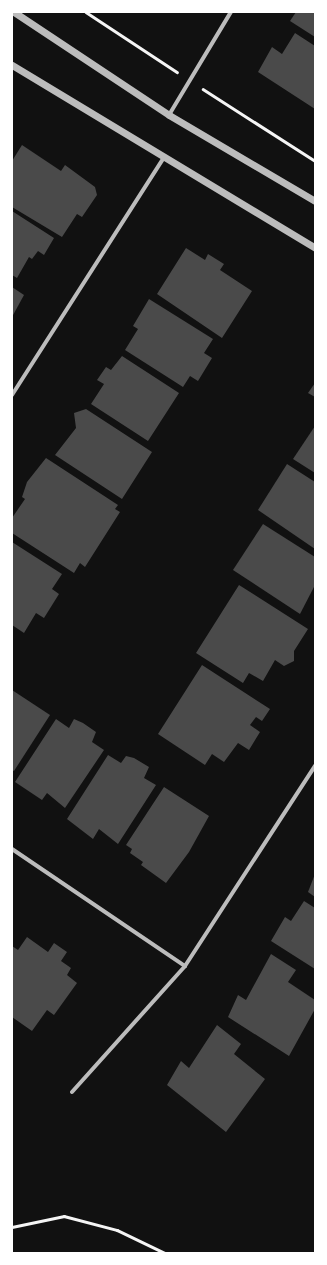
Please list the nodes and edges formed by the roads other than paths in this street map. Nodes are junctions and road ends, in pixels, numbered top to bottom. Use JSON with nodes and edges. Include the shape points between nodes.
{"nodes":[{"id":1,"x":14,"y":12,"type":"edge"},
{"id":2,"x":231,"y":12,"type":"edge"},
{"id":3,"x":12,"y":64,"type":"edge"},
{"id":4,"x":169,"y":115,"type":"junction"},
{"id":5,"x":163,"y":159,"type":"junction"},
{"id":6,"x":315,"y":201,"type":"edge"},
{"id":7,"x":315,"y":248,"type":"edge"},
{"id":8,"x":12,"y":395,"type":"edge"},
{"id":9,"x":315,"y":766,"type":"edge"},
{"id":10,"x":12,"y":849,"type":"edge"},
{"id":11,"x":185,"y":966,"type":"junction"},
{"id":12,"x":72,"y":1092,"type":"dead end"}],
"edges":[{"from":1,"to":4,"type":"street"},
{"from":2,"to":4,"type":"street"},
{"from":3,"to":5,"type":"street"},
{"from":4,"to":6,"type":"street"},
{"from":5,"to":7,"type":"street"},
{"from":5,"to":8,"type":"street"},
{"from":9,"to":11,"type":"street"},
{"from":10,"to":11,"type":"street"},
{"from":11,"to":12,"type":"street"}]}
